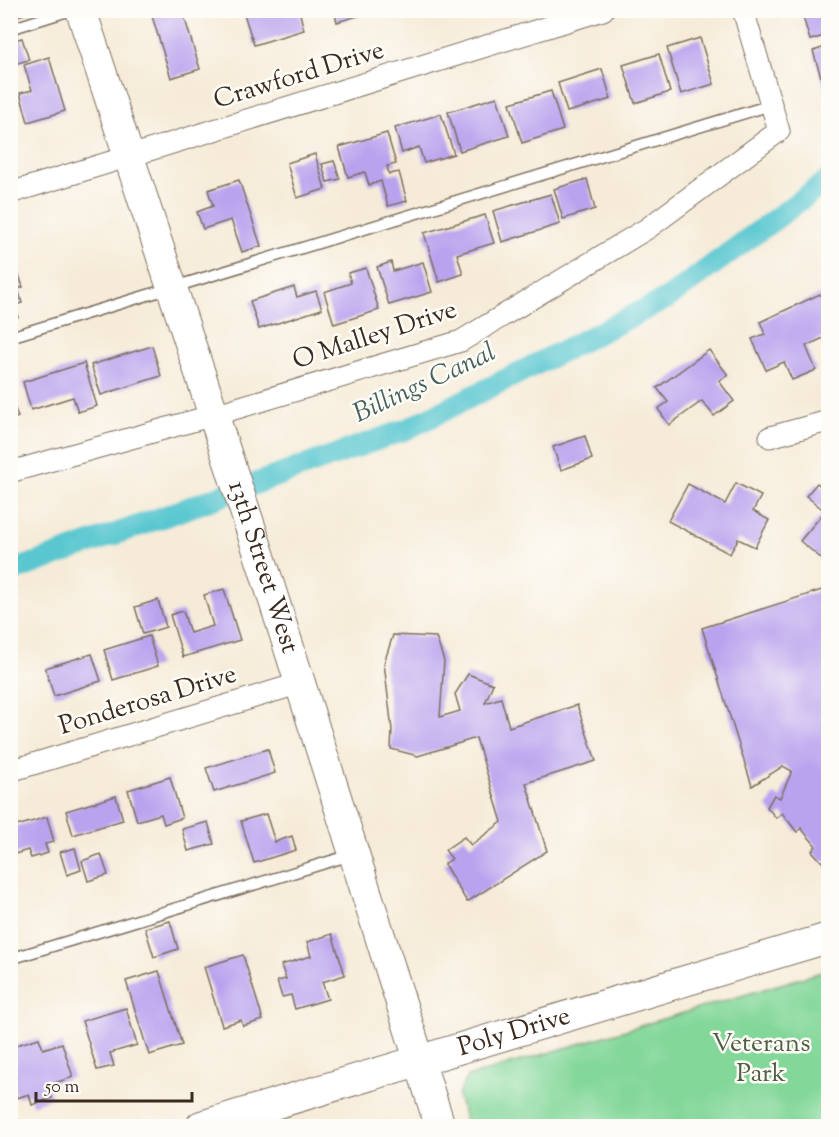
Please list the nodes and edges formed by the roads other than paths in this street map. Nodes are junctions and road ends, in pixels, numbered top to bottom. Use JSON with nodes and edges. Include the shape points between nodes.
{"nodes":[{"id":1,"x":71,"y":10,"type":"edge"},
{"id":2,"x":81,"y":10,"type":"edge"},
{"id":3,"x":603,"y":10,"type":"edge"},
{"id":4,"x":744,"y":10,"type":"edge"},
{"id":5,"x":10,"y":29,"type":"edge"},
{"id":6,"x":771,"y":105,"type":"junction"},
{"id":7,"x":129,"y":156,"type":"junction"},
{"id":8,"x":10,"y":193,"type":"edge"},
{"id":9,"x":171,"y":287,"type":"junction"},
{"id":10,"x":10,"y":337,"type":"edge"},
{"id":11,"x":214,"y":416,"type":"junction"},
{"id":12,"x":828,"y":421,"type":"edge"},
{"id":13,"x":770,"y":437,"type":"dead end"},
{"id":14,"x":10,"y":472,"type":"edge"},
{"id":15,"x":301,"y":683,"type":"junction"},
{"id":16,"x":10,"y":771,"type":"edge"},
{"id":17,"x":355,"y":854,"type":"junction"},
{"id":18,"x":828,"y":938,"type":"edge"},
{"id":19,"x":10,"y":959,"type":"edge"},
{"id":20,"x":419,"y":1063,"type":"junction"},
{"id":21,"x":201,"y":1126,"type":"edge"},
{"id":22,"x":440,"y":1126,"type":"edge"}],
"edges":[{"from":1,"to":5,"type":"lane"},
{"from":2,"to":7,"type":"street","name":"13th Street West"},
{"from":3,"to":7,"type":"street","name":"Crawford Drive"},
{"from":4,"to":6,"type":"street"},
{"from":6,"to":9,"type":"lane"},
{"from":6,"to":11,"type":"street","name":"O Malley Drive","via":[[780,131],[648,228],[461,341]]},
{"from":7,"to":8,"type":"street","name":"Crawford Drive"},
{"from":7,"to":9,"type":"street","name":"13th Street West"},
{"from":9,"to":10,"type":"lane"},
{"from":9,"to":11,"type":"street","name":"13th Street West"},
{"from":11,"to":14,"type":"street","name":"O Malley Drive"},
{"from":11,"to":15,"type":"street","name":"13th Street West"},
{"from":12,"to":13,"type":"street"},
{"from":15,"to":16,"type":"street","name":"Ponderosa Drive"},
{"from":15,"to":17,"type":"street","name":"13th Street West"},
{"from":17,"to":19,"type":"lane"},
{"from":17,"to":20,"type":"street","name":"13th Street West"},
{"from":18,"to":20,"type":"street","name":"Poly Drive"},
{"from":20,"to":21,"type":"street","name":"Poly Drive"},
{"from":20,"to":22,"type":"street","name":"13th Street West"}]}
